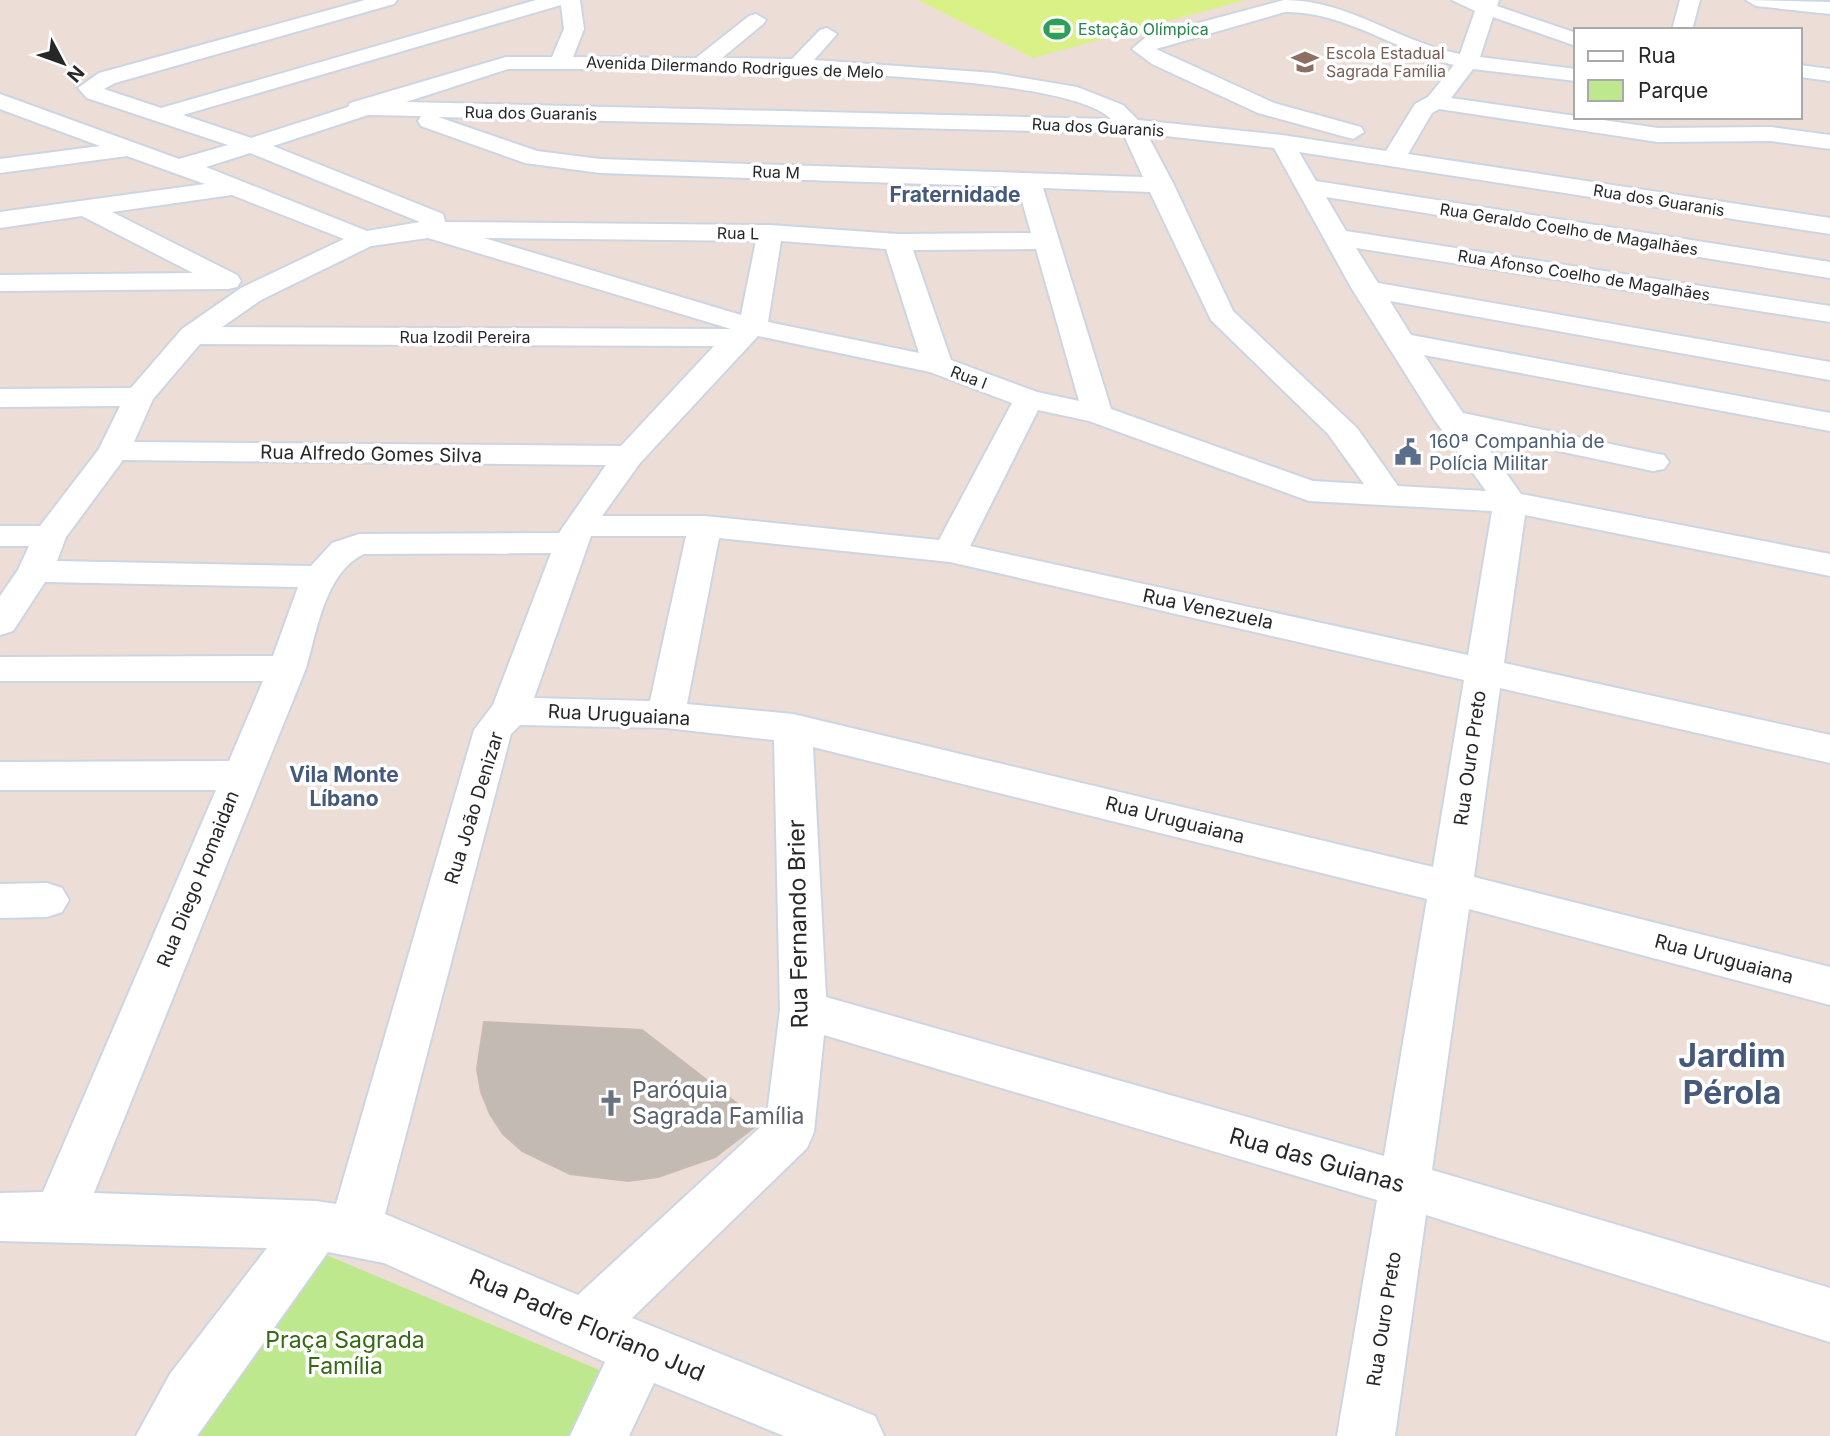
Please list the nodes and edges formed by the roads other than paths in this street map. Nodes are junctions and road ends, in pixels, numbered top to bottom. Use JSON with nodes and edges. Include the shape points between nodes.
{"nodes":[{"id":1,"x":387,"y":0,"type":"edge"},
{"id":2,"x":557,"y":0,"type":"edge"},
{"id":3,"x":570,"y":0,"type":"edge"},
{"id":4,"x":1462,"y":0,"type":"edge"},
{"id":5,"x":1690,"y":0,"type":"edge"},
{"id":6,"x":1756,"y":0,"type":"edge"},
{"id":7,"x":1488,"y":3,"type":"edge"},
{"id":8,"x":1830,"y":8,"type":"edge"},
{"id":9,"x":756,"y":20,"type":"dead end"},
{"id":10,"x":1683,"y":28,"type":"edge"},
{"id":11,"x":1574,"y":29,"type":"edge"},
{"id":12,"x":827,"y":34,"type":"dead end"},
{"id":13,"x":1574,"y":39,"type":"edge"},
{"id":14,"x":561,"y":61,"type":"junction"},
{"id":15,"x":1468,"y":61,"type":"junction"},
{"id":16,"x":704,"y":63,"type":"junction"},
{"id":17,"x":1802,"y":63,"type":"edge"},
{"id":18,"x":798,"y":65,"type":"junction"},
{"id":19,"x":1830,"y":66,"type":"edge"},
{"id":20,"x":1802,"y":71,"type":"edge"},
{"id":21,"x":1574,"y":75,"type":"edge"},
{"id":22,"x":1830,"y":75,"type":"edge"},
{"id":23,"x":0,"y":101,"type":"edge"},
{"id":24,"x":1436,"y":102,"type":"junction"},
{"id":25,"x":358,"y":108,"type":"junction"},
{"id":26,"x":400,"y":111,"type":"junction"},
{"id":27,"x":34,"y":112,"type":"junction"},
{"id":28,"x":160,"y":115,"type":"junction"},
{"id":29,"x":0,"y":117,"type":"edge"},
{"id":30,"x":1131,"y":126,"type":"junction"},
{"id":31,"x":1282,"y":142,"type":"junction"},
{"id":32,"x":1830,"y":142,"type":"edge"},
{"id":33,"x":250,"y":145,"type":"junction"},
{"id":34,"x":131,"y":149,"type":"junction"},
{"id":35,"x":1398,"y":152,"type":"junction"},
{"id":36,"x":0,"y":166,"type":"edge"},
{"id":37,"x":184,"y":167,"type":"junction"},
{"id":38,"x":1028,"y":179,"type":"junction"},
{"id":39,"x":1162,"y":185,"type":"junction"},
{"id":40,"x":236,"y":187,"type":"junction"},
{"id":41,"x":1307,"y":187,"type":"junction"},
{"id":42,"x":89,"y":209,"type":"junction"},
{"id":43,"x":0,"y":220,"type":"edge"},
{"id":44,"x":1827,"y":228,"type":"edge"},
{"id":45,"x":429,"y":230,"type":"junction"},
{"id":46,"x":770,"y":233,"type":"junction"},
{"id":47,"x":1338,"y":237,"type":"junction"},
{"id":48,"x":365,"y":239,"type":"junction"},
{"id":49,"x":897,"y":242,"type":"junction"},
{"id":50,"x":1046,"y":242,"type":"junction"},
{"id":51,"x":1830,"y":270,"type":"edge"},
{"id":52,"x":0,"y":283,"type":"edge"},
{"id":53,"x":239,"y":287,"type":"junction"},
{"id":54,"x":1366,"y":289,"type":"junction"},
{"id":55,"x":1830,"y":314,"type":"edge"},
{"id":56,"x":746,"y":332,"type":"junction"},
{"id":57,"x":192,"y":335,"type":"junction"},
{"id":58,"x":1401,"y":342,"type":"junction"},
{"id":59,"x":938,"y":365,"type":"junction"},
{"id":60,"x":1830,"y":371,"type":"edge"},
{"id":61,"x":139,"y":397,"type":"junction"},
{"id":62,"x":0,"y":398,"type":"edge"},
{"id":63,"x":1030,"y":399,"type":"junction"},
{"id":64,"x":1098,"y":414,"type":"junction"},
{"id":65,"x":1449,"y":419,"type":"junction"},
{"id":66,"x":1830,"y":422,"type":"edge"},
{"id":67,"x":114,"y":451,"type":"junction"},
{"id":68,"x":629,"y":456,"type":"junction"},
{"id":69,"x":1653,"y":462,"type":"dead end"},
{"id":70,"x":1387,"y":494,"type":"junction"},
{"id":71,"x":1510,"y":502,"type":"junction"},
{"id":72,"x":705,"y":526,"type":"junction"},
{"id":73,"x":575,"y":534,"type":"junction"},
{"id":74,"x":0,"y":536,"type":"edge"},
{"id":75,"x":50,"y":536,"type":"junction"},
{"id":76,"x":950,"y":552,"type":"junction"},
{"id":77,"x":332,"y":562,"type":"junction"},
{"id":78,"x":1830,"y":565,"type":"edge"},
{"id":79,"x":21,"y":579,"type":"edge"},
{"id":80,"x":0,"y":623,"type":"edge"},
{"id":81,"x":287,"y":668,"type":"junction"},
{"id":82,"x":0,"y":669,"type":"edge"},
{"id":83,"x":1482,"y":669,"type":"junction"},
{"id":84,"x":510,"y":710,"type":"junction"},
{"id":85,"x":666,"y":715,"type":"junction"},
{"id":86,"x":793,"y":728,"type":"junction"},
{"id":87,"x":1830,"y":748,"type":"edge"},
{"id":88,"x":241,"y":775,"type":"junction"},
{"id":89,"x":0,"y":776,"type":"edge"},
{"id":90,"x":1452,"y":888,"type":"junction"},
{"id":91,"x":47,"y":900,"type":"dead end"},
{"id":92,"x":0,"y":901,"type":"edge"},
{"id":93,"x":1830,"y":986,"type":"edge"},
{"id":94,"x":803,"y":1010,"type":"junction"},
{"id":95,"x":1405,"y":1185,"type":"junction"},
{"id":96,"x":59,"y":1216,"type":"junction"},
{"id":97,"x":0,"y":1217,"type":"edge"},
{"id":98,"x":335,"y":1229,"type":"junction"},
{"id":99,"x":1830,"y":1315,"type":"edge"},
{"id":100,"x":585,"y":1326,"type":"junction"},
{"id":101,"x":641,"y":1350,"type":"junction"},
{"id":102,"x":165,"y":1436,"type":"edge"},
{"id":103,"x":599,"y":1436,"type":"edge"},
{"id":104,"x":855,"y":1436,"type":"edge"},
{"id":105,"x":1366,"y":1436,"type":"edge"}],
"edges":[{"from":1,"to":28,"type":"street","via":[[107,78],[89,88]]},
{"from":2,"to":28,"type":"street"},
{"from":3,"to":14,"type":"street","via":[[574,29]]},
{"from":4,"to":7,"type":"street"},
{"from":5,"to":10,"type":"street"},
{"from":6,"to":8,"type":"street"},
{"from":7,"to":11,"type":"street"},
{"from":7,"to":13,"type":"street"},
{"from":7,"to":15,"type":"street"},
{"from":9,"to":16,"type":"street"},
{"from":12,"to":18,"type":"street"},
{"from":14,"to":16,"type":"street","name":"Avenida Dilermando Rodrigues de Melo"},
{"from":14,"to":25,"type":"street","name":"Avenida Dilermando Rodrigues de Melo","via":[[506,63]]},
{"from":15,"to":21,"type":"street"},
{"from":15,"to":24,"type":"street"},
{"from":15,"to":35,"type":"street","via":[[1436,55],[1305,4],[1153,41],[1142,49],[1266,108]]},
{"from":16,"to":18,"type":"street","name":"Avenida Dilermando Rodrigues de Melo"},
{"from":17,"to":19,"type":"street"},
{"from":18,"to":30,"type":"street","name":"Avenida Dilermando Rodrigues de Melo","via":[[1040,86],[1100,103]]},
{"from":20,"to":22,"type":"street"},
{"from":23,"to":27,"type":"street"},
{"from":24,"to":32,"type":"street","via":[[1658,135],[1771,134]]},
{"from":24,"to":35,"type":"street","via":[[1423,109]]},
{"from":25,"to":26,"type":"street","name":"Rua dos Guaranis"},
{"from":25,"to":33,"type":"street","name":"Avenida Dilermando Rodrigues de Melo"},
{"from":26,"to":30,"type":"street","name":"Rua dos Guaranis"},
{"from":26,"to":38,"type":"street","name":"Rua M","via":[[533,158],[600,166]]},
{"from":27,"to":29,"type":"street"},
{"from":27,"to":34,"type":"street"},
{"from":28,"to":33,"type":"street"},
{"from":30,"to":31,"type":"street","name":"Rua dos Guaranis"},
{"from":30,"to":39,"type":"street","name":"Avenida Dilermando Rodrigues de Melo"},
{"from":31,"to":35,"type":"street","name":"Rua dos Guaranis"},
{"from":31,"to":41,"type":"street"},
{"from":33,"to":37,"type":"street","name":"Avenida Dilermando Rodrigues de Melo"},
{"from":33,"to":45,"type":"street","via":[[434,219]]},
{"from":34,"to":36,"type":"street"},
{"from":34,"to":37,"type":"street"},
{"from":35,"to":44,"type":"street","name":"Rua dos Guaranis"},
{"from":37,"to":40,"type":"street"},
{"from":38,"to":39,"type":"street","name":"Rua M"},
{"from":38,"to":50,"type":"street"},
{"from":39,"to":70,"type":"street","name":"Avenida Dilermando Rodrigues de Melo","via":[[1221,314],[1240,338],[1342,429]]},
{"from":40,"to":42,"type":"street"},
{"from":40,"to":48,"type":"street"},
{"from":41,"to":47,"type":"street"},
{"from":41,"to":51,"type":"street","name":"Rua Geraldo Coelho de Magalhães"},
{"from":42,"to":43,"type":"street"},
{"from":42,"to":53,"type":"street"},
{"from":45,"to":46,"type":"street","name":"Rua L"},
{"from":45,"to":48,"type":"street","name":"Rua L"},
{"from":45,"to":56,"type":"street","name":"Rua I"},
{"from":46,"to":49,"type":"street","name":"Rua L"},
{"from":46,"to":56,"type":"street"},
{"from":47,"to":54,"type":"street"},
{"from":47,"to":55,"type":"street","name":"Rua Afonso Coelho de Magalhães"},
{"from":48,"to":53,"type":"street"},
{"from":49,"to":50,"type":"street","name":"Rua L"},
{"from":49,"to":59,"type":"street"},
{"from":50,"to":64,"type":"street"},
{"from":52,"to":53,"type":"street"},
{"from":53,"to":57,"type":"street"},
{"from":54,"to":58,"type":"street"},
{"from":54,"to":60,"type":"street"},
{"from":56,"to":57,"type":"street","name":"Rua Izodil Pereira"},
{"from":56,"to":59,"type":"street","name":"Rua I"},
{"from":56,"to":68,"type":"street","name":"Rua João Denizar"},
{"from":57,"to":61,"type":"street"},
{"from":58,"to":65,"type":"street"},
{"from":58,"to":66,"type":"street"},
{"from":59,"to":63,"type":"street","name":"Rua I"},
{"from":61,"to":62,"type":"street"},
{"from":61,"to":67,"type":"street"},
{"from":63,"to":64,"type":"street","name":"Rua I"},
{"from":63,"to":76,"type":"street"},
{"from":64,"to":70,"type":"street","name":"Rua I","via":[[1308,491]]},
{"from":65,"to":69,"type":"street"},
{"from":65,"to":71,"type":"street"},
{"from":67,"to":68,"type":"street","name":"Rua Alfredo Gomes Silva"},
{"from":67,"to":75,"type":"street"},
{"from":68,"to":73,"type":"street","name":"Rua João Denizar"},
{"from":70,"to":71,"type":"street","name":"Rua I"},
{"from":71,"to":78,"type":"street","name":"Rua I"},
{"from":71,"to":83,"type":"street","name":"Rua Ouro Preto"},
{"from":72,"to":73,"type":"street","name":"Rua Venezuela"},
{"from":72,"to":76,"type":"street","name":"Rua Venezuela"},
{"from":72,"to":85,"type":"street"},
{"from":73,"to":77,"type":"street","name":"Rua Venezuela","via":[[359,544]]},
{"from":73,"to":84,"type":"street","name":"Rua João Denizar"},
{"from":74,"to":75,"type":"street"},
{"from":75,"to":79,"type":"street"},
{"from":76,"to":83,"type":"street","name":"Rua Venezuela"},
{"from":77,"to":79,"type":"street","name":"Rua Venezuela"},
{"from":77,"to":81,"type":"street","name":"Rua Diego Homaidan"},
{"from":79,"to":80,"type":"street"},
{"from":81,"to":82,"type":"street"},
{"from":81,"to":88,"type":"street","name":"Rua Diego Homaidan"},
{"from":83,"to":87,"type":"street","name":"Rua Venezuela"},
{"from":83,"to":90,"type":"street","name":"Rua Ouro Preto"},
{"from":84,"to":85,"type":"street","name":"Rua Uruguaiana"},
{"from":84,"to":98,"type":"street","name":"Rua João Denizar","via":[[494,730]]},
{"from":85,"to":86,"type":"street","name":"Rua Uruguaiana"},
{"from":86,"to":90,"type":"street","name":"Rua Uruguaiana"},
{"from":86,"to":94,"type":"street","name":"Rua Fernando Brier"},
{"from":88,"to":89,"type":"street"},
{"from":88,"to":96,"type":"street","name":"Rua Diego Homaidan"},
{"from":90,"to":93,"type":"street","name":"Rua Uruguaiana"},
{"from":90,"to":95,"type":"street","name":"Rua Ouro Preto"},
{"from":91,"to":92,"type":"street"},
{"from":94,"to":95,"type":"street","name":"Rua das Guianas"},
{"from":94,"to":100,"type":"street","name":"Rua Fernando Brier","via":[[789,1132]]},
{"from":95,"to":99,"type":"street","name":"Rua das Guianas"},
{"from":95,"to":105,"type":"street","name":"Rua Ouro Preto"},
{"from":96,"to":97,"type":"street","name":"Rua Padre Floriano Jud"},
{"from":96,"to":98,"type":"street","name":"Rua Padre Floriano Jud"},
{"from":98,"to":100,"type":"street","name":"Rua Padre Floriano Jud","via":[[388,1239]]},
{"from":98,"to":102,"type":"street","via":[[190,1394]]},
{"from":100,"to":101,"type":"street","name":"Rua Padre Floriano Jud"},
{"from":101,"to":103,"type":"street"},
{"from":101,"to":104,"type":"street","name":"Rua Padre Floriano Jud"}]}
